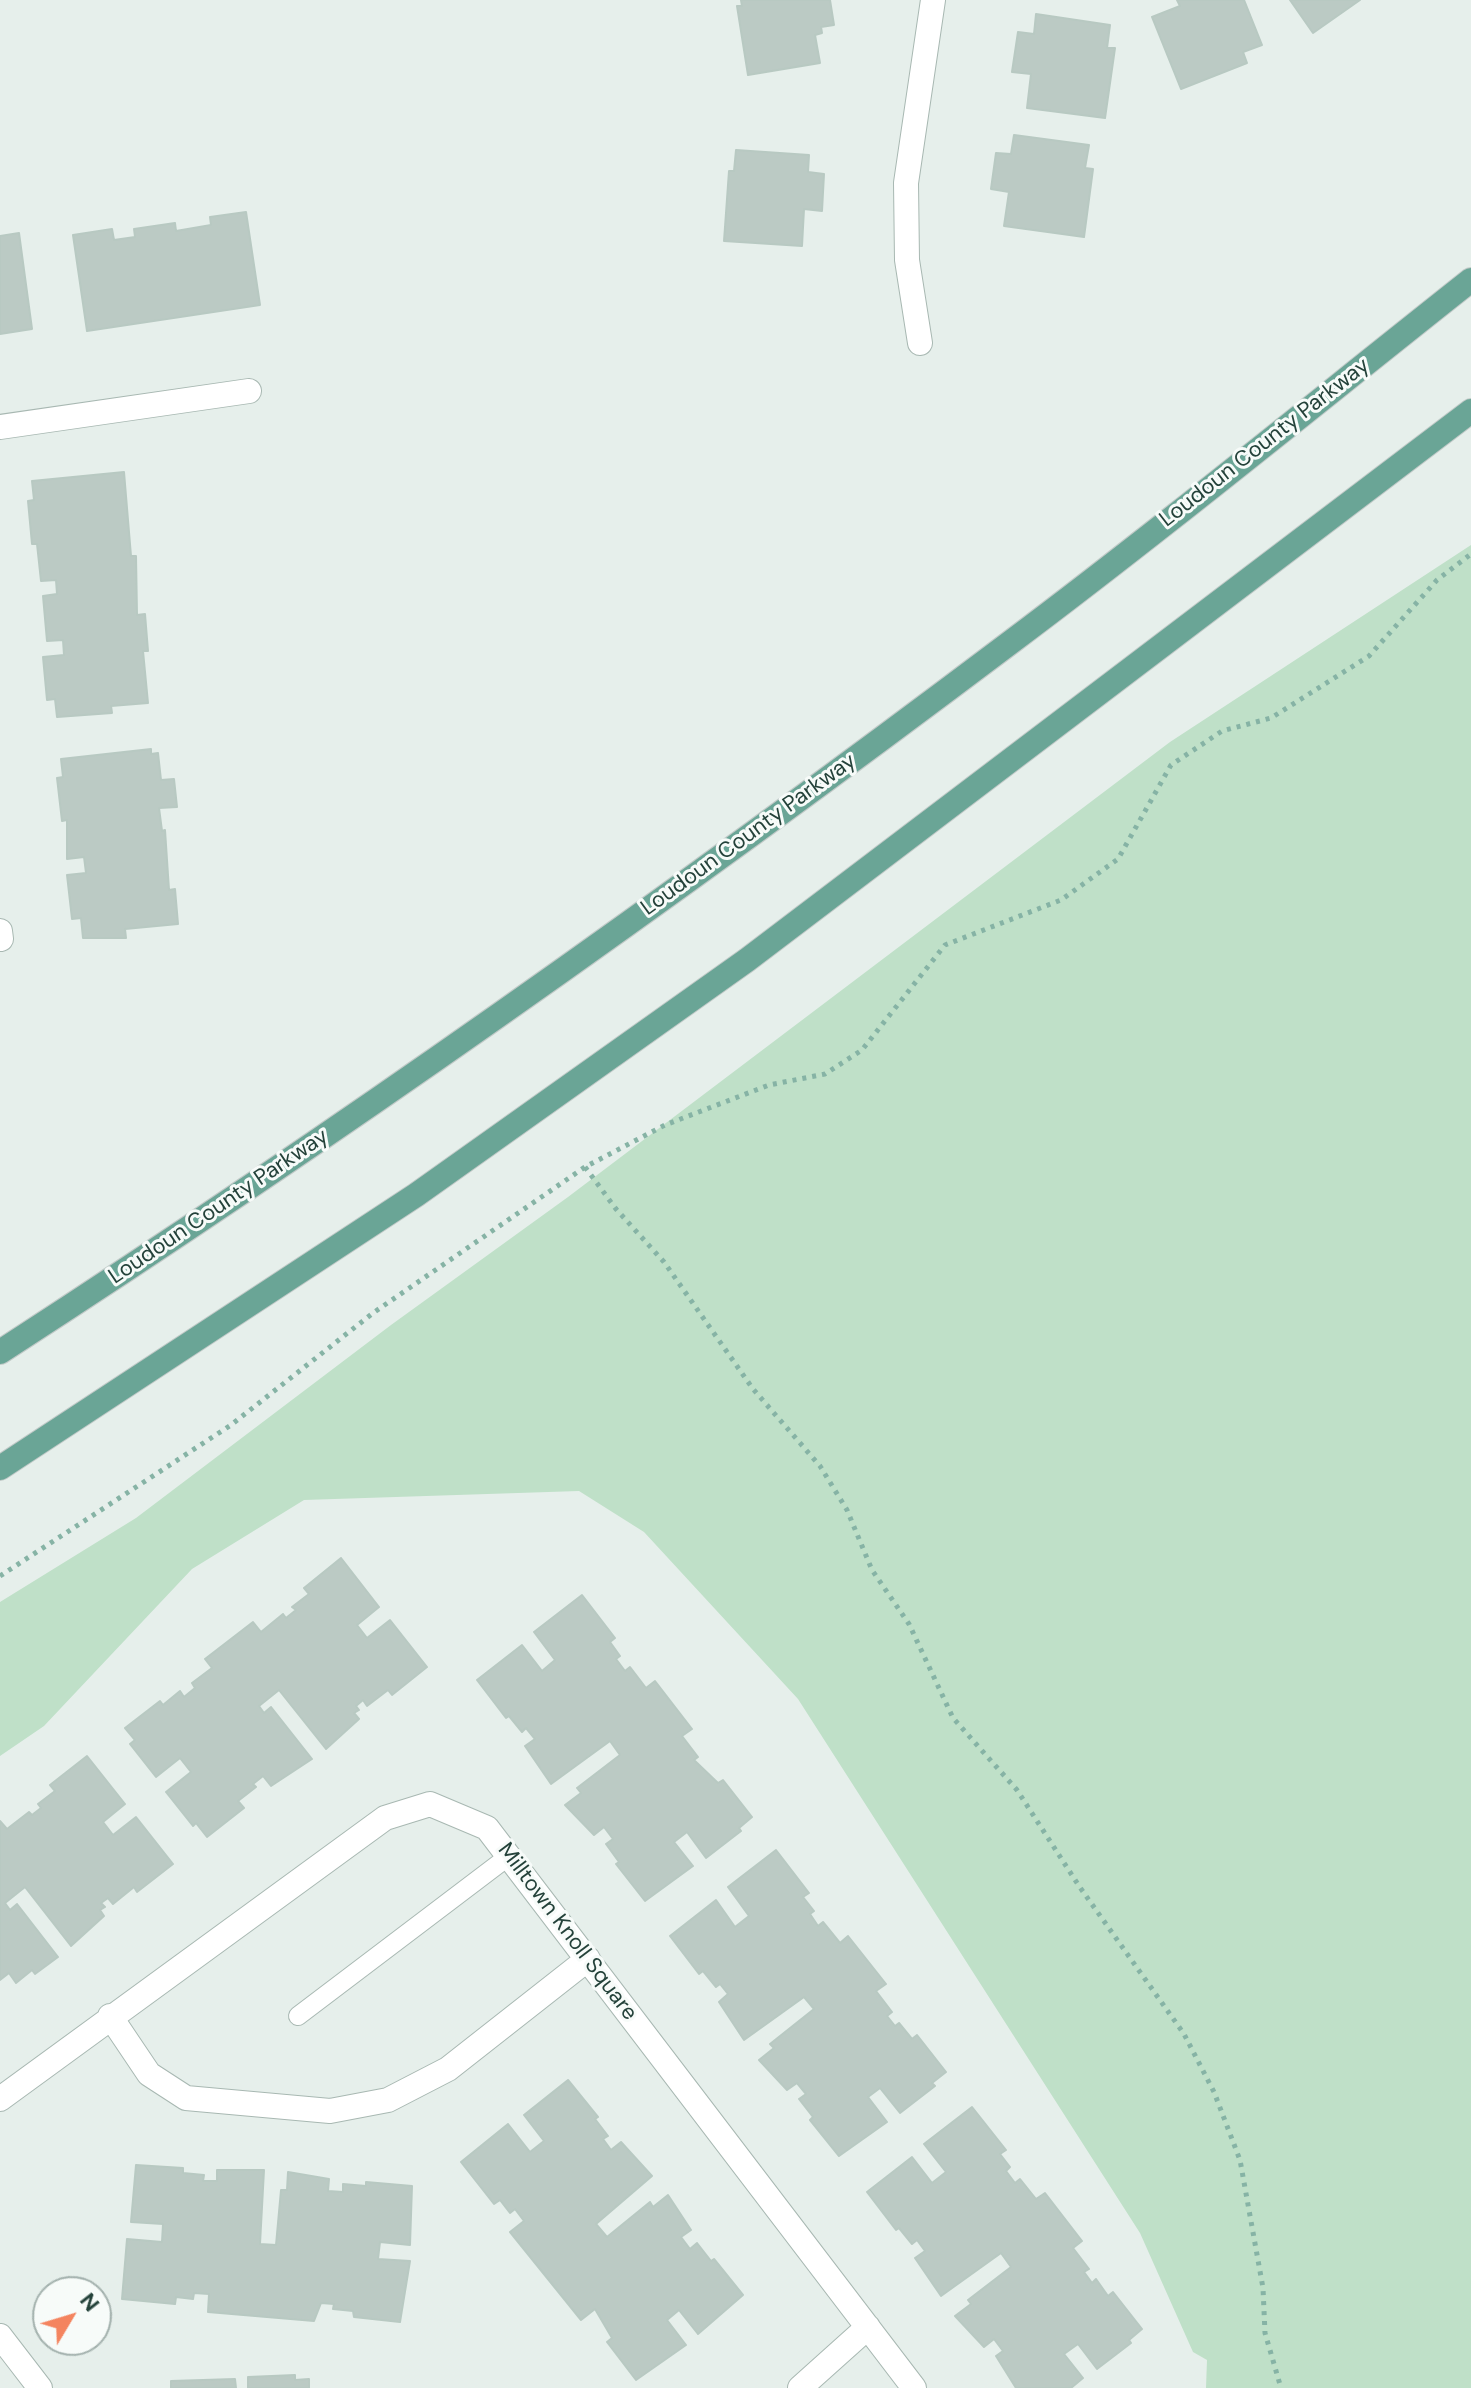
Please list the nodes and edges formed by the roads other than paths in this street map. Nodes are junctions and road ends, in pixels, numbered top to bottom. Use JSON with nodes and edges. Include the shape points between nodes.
{"nodes":[{"id":1,"x":933,"y":0,"type":"edge"},
{"id":2,"x":1471,"y":280,"type":"edge"},
{"id":3,"x":920,"y":343,"type":"dead end"},
{"id":4,"x":249,"y":391,"type":"dead end"},
{"id":5,"x":1471,"y":411,"type":"edge"},
{"id":6,"x":0,"y":427,"type":"edge"},
{"id":7,"x":0,"y":931,"type":"edge"},
{"id":8,"x":1,"y":939,"type":"edge"},
{"id":9,"x":0,"y":1352,"type":"edge"},
{"id":10,"x":0,"y":1468,"type":"edge"},
{"id":11,"x":509,"y":1856,"type":"junction"},
{"id":12,"x":588,"y":1959,"type":"junction"},
{"id":13,"x":110,"y":2016,"type":"junction"},
{"id":14,"x":298,"y":2016,"type":"dead end"},
{"id":15,"x":0,"y":2099,"type":"edge"},
{"id":16,"x":868,"y":2327,"type":"junction"},
{"id":17,"x":0,"y":2336,"type":"edge"},
{"id":18,"x":40,"y":2388,"type":"edge"},
{"id":19,"x":800,"y":2388,"type":"edge"},
{"id":20,"x":914,"y":2388,"type":"edge"}],
"edges":[{"from":1,"to":3,"type":"street","via":[[906,183],[907,260]]},
{"from":2,"to":9,"type":"main road","name":"Loudoun County Parkway","via":[[1015,639],[734,848],[427,1068]]},
{"from":4,"to":6,"type":"street"},
{"from":5,"to":10,"type":"main road","via":[[747,960],[416,1195]]},
{"from":7,"to":8,"type":"street"},
{"from":11,"to":12,"type":"street","name":"Milltown Knoll Square"},
{"from":11,"to":13,"type":"street","name":"Milltown Knoll Square","via":[[487,1828],[430,1804],[385,1818]]},
{"from":11,"to":14,"type":"lane"},
{"from":12,"to":13,"type":"street","via":[[448,2069],[388,2100],[330,2111],[186,2098],[149,2074]]},
{"from":12,"to":16,"type":"street","name":"Milltown Knoll Square"},
{"from":13,"to":15,"type":"street","name":"Milltown Knoll Square"},
{"from":16,"to":19,"type":"street"},
{"from":16,"to":20,"type":"street","name":"Milltown Knoll Square"},
{"from":17,"to":18,"type":"street"}]}
